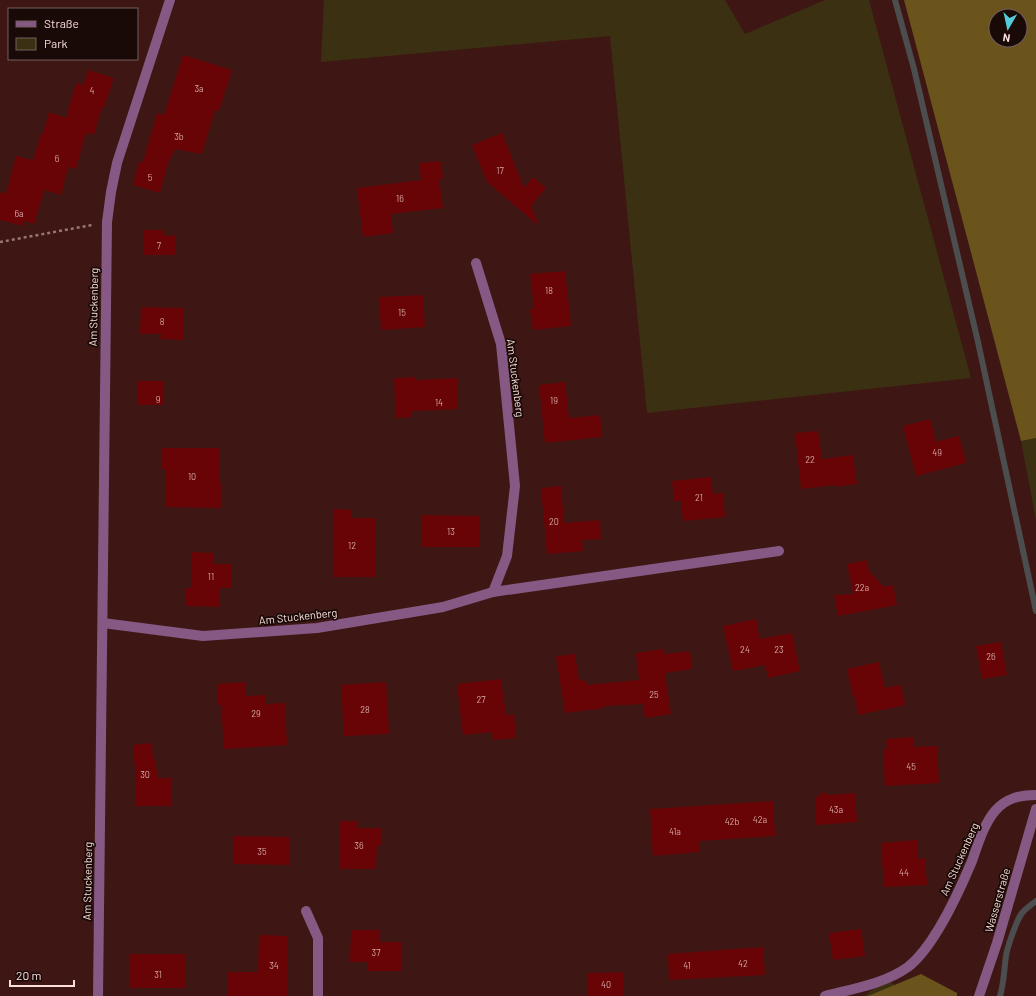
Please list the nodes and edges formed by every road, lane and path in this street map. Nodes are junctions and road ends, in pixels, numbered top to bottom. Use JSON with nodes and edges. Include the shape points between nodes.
{"nodes":[{"id":1,"x":170,"y":0,"type":"edge"},
{"id":2,"x":107,"y":222,"type":"junction"},
{"id":3,"x":0,"y":242,"type":"edge"},
{"id":4,"x":476,"y":263,"type":"dead end"},
{"id":5,"x":779,"y":551,"type":"dead end"},
{"id":6,"x":493,"y":592,"type":"junction"},
{"id":7,"x":103,"y":623,"type":"junction"},
{"id":8,"x":1036,"y":795,"type":"edge"},
{"id":9,"x":1036,"y":810,"type":"edge"},
{"id":10,"x":306,"y":911,"type":"dead end"},
{"id":11,"x":98,"y":996,"type":"edge"},
{"id":12,"x":318,"y":996,"type":"edge"},
{"id":13,"x":825,"y":996,"type":"edge"},
{"id":14,"x":979,"y":996,"type":"edge"}],
"edges":[{"from":1,"to":2,"type":"street","name":"Am Stuckenberg","via":[[117,163]]},
{"from":2,"to":3,"type":"path"},
{"from":2,"to":7,"type":"street","name":"Am Stuckenberg"},
{"from":4,"to":6,"type":"street","name":"Am Stuckenberg","via":[[501,344],[515,486],[507,556]]},
{"from":5,"to":6,"type":"street","name":"Am Stuckenberg"},
{"from":6,"to":7,"type":"street","name":"Am Stuckenberg","via":[[442,607],[317,628],[203,636]]},
{"from":7,"to":11,"type":"street","name":"Am Stuckenberg"},
{"from":8,"to":13,"type":"street","name":"Am Stuckenberg","via":[[1022,795],[1006,802],[995,811],[983,832],[960,891],[937,931],[908,967],[886,979]]},
{"from":9,"to":14,"type":"street","name":"Wasserstraße"},
{"from":10,"to":12,"type":"street","via":[[318,938]]}]}
